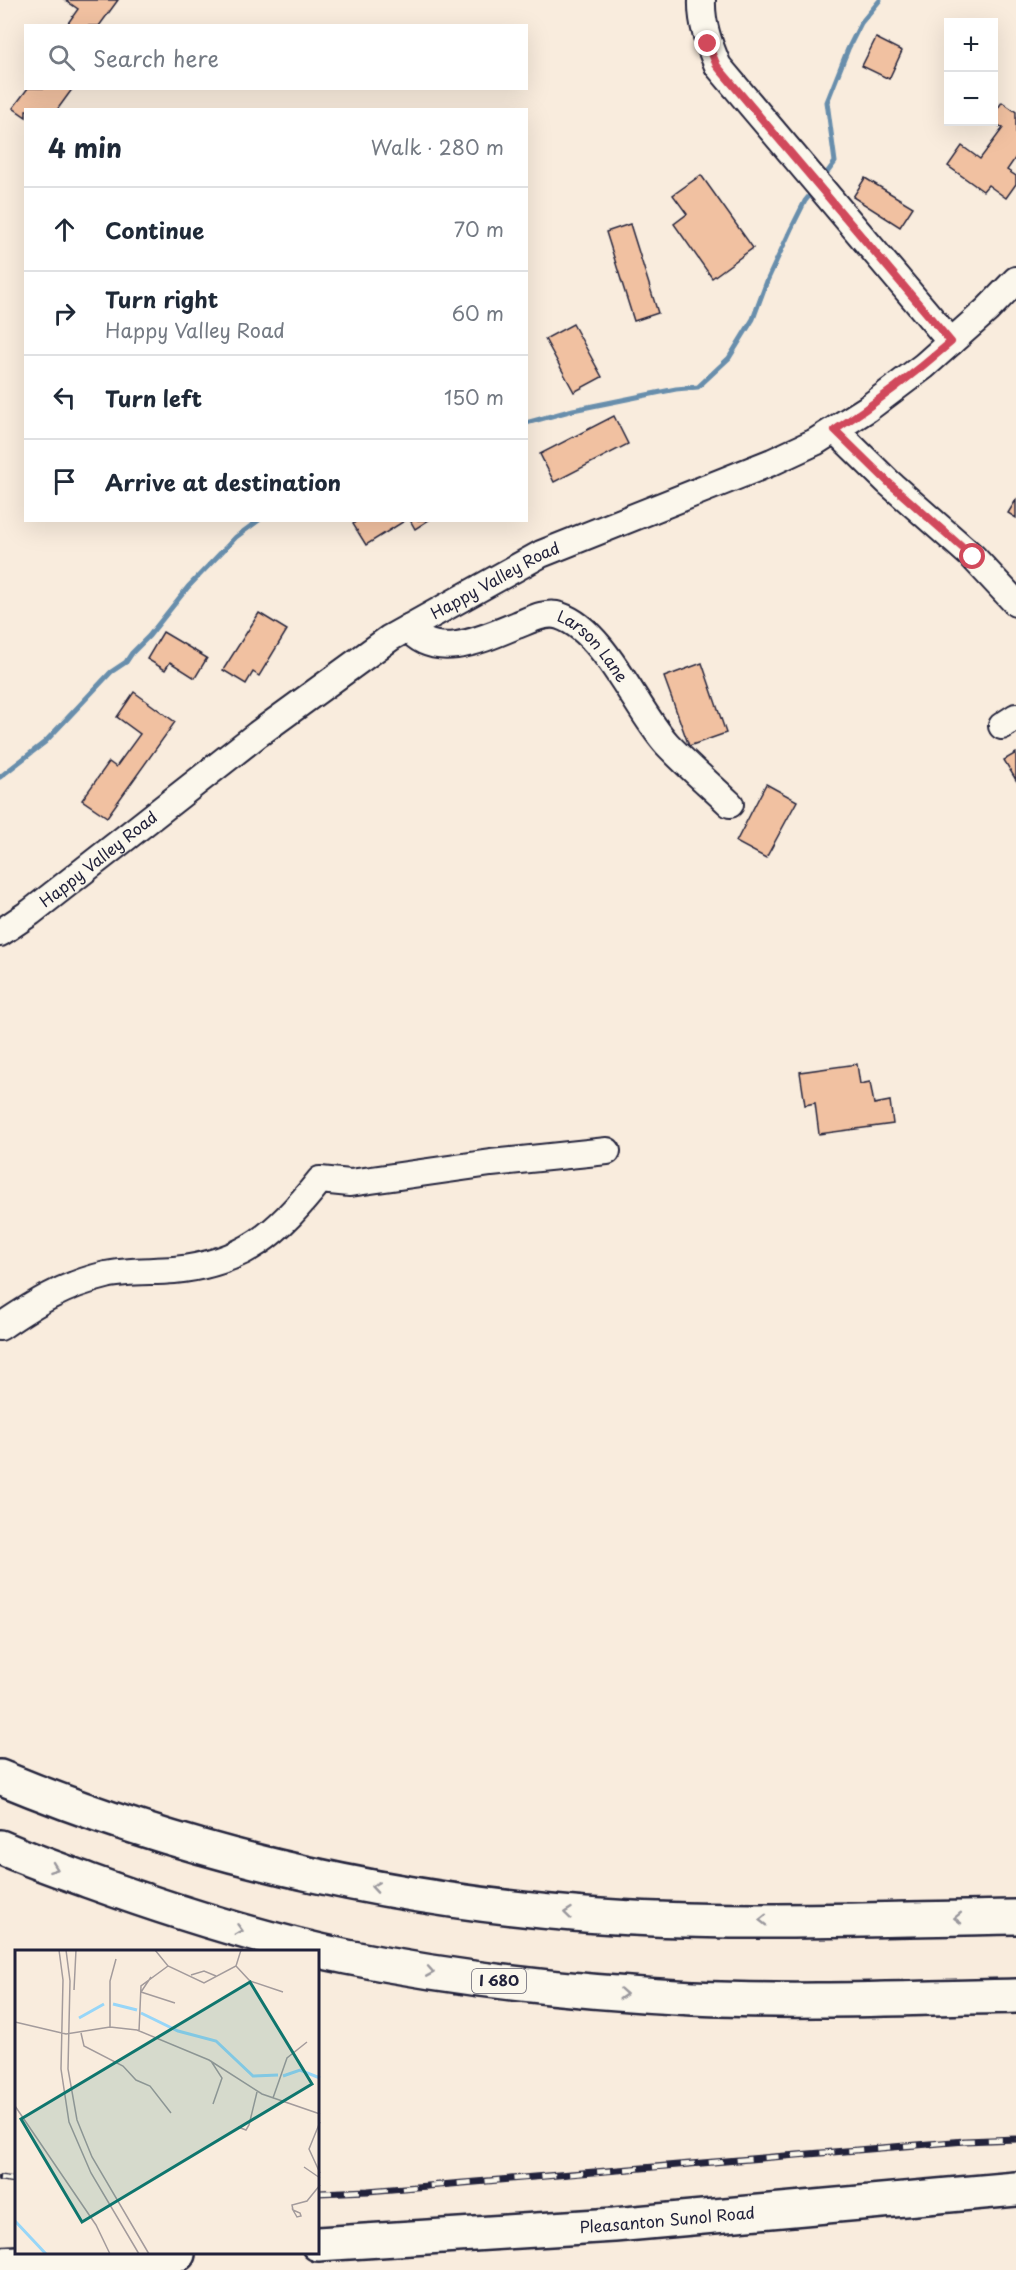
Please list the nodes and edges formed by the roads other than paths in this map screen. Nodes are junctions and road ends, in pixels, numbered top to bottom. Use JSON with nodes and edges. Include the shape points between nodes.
{"nodes":[{"id":1,"x":702,"y":0,"type":"edge"},
{"id":2,"x":1016,"y":280,"type":"edge"},
{"id":3,"x":951,"y":342,"type":"junction"},
{"id":4,"x":835,"y":430,"type":"junction"},
{"id":5,"x":1016,"y":603,"type":"edge"},
{"id":6,"x":408,"y":628,"type":"junction"},
{"id":7,"x":730,"y":804,"type":"dead end"},
{"id":8,"x":0,"y":933,"type":"edge"},
{"id":9,"x":607,"y":1151,"type":"dead end"},
{"id":10,"x":0,"y":1327,"type":"edge"},
{"id":11,"x":0,"y":1777,"type":"edge"},
{"id":12,"x":0,"y":1847,"type":"edge"},
{"id":13,"x":1016,"y":1917,"type":"edge"},
{"id":14,"x":1016,"y":1996,"type":"edge"},
{"id":15,"x":1016,"y":2189,"type":"edge"},
{"id":16,"x":320,"y":2244,"type":"edge"},
{"id":17,"x":146,"y":2255,"type":"edge"},
{"id":18,"x":0,"y":2264,"type":"edge"}],
"edges":[{"from":1,"to":3,"type":"street","via":[[708,44],[717,66]]},
{"from":2,"to":3,"type":"street","name":"Happy Valley Road"},
{"from":3,"to":4,"type":"street","name":"Happy Valley Road"},
{"from":4,"to":5,"type":"street","via":[[973,557]]},
{"from":4,"to":6,"type":"street","name":"Happy Valley Road","via":[[771,462],[541,554]]},
{"from":6,"to":7,"type":"street","name":"Larson Lane","via":[[431,646],[461,645],[538,616],[559,615],[578,626],[599,647],[666,743]]},
{"from":6,"to":8,"type":"street","name":"Happy Valley Road","via":[[258,734]]},
{"from":9,"to":10,"type":"street","via":[[350,1183],[320,1180],[293,1214],[259,1243],[220,1262],[107,1274],[56,1291]]},
{"from":13,"to":11,"type":"main road","one_way":true,"via":[[700,1920],[586,1915],[472,1903],[362,1885],[253,1861],[143,1830]]},
{"from":12,"to":14,"type":"main road","number":"I 680","one_way":true,"via":[[124,1894],[233,1929],[345,1956],[454,1976],[578,1991],[696,1998]]},
{"from":15,"to":16,"type":"main road","name":"Pleasanton Sunol Road","via":[[614,2225]]},
{"from":17,"to":18,"type":"main road"}]}
